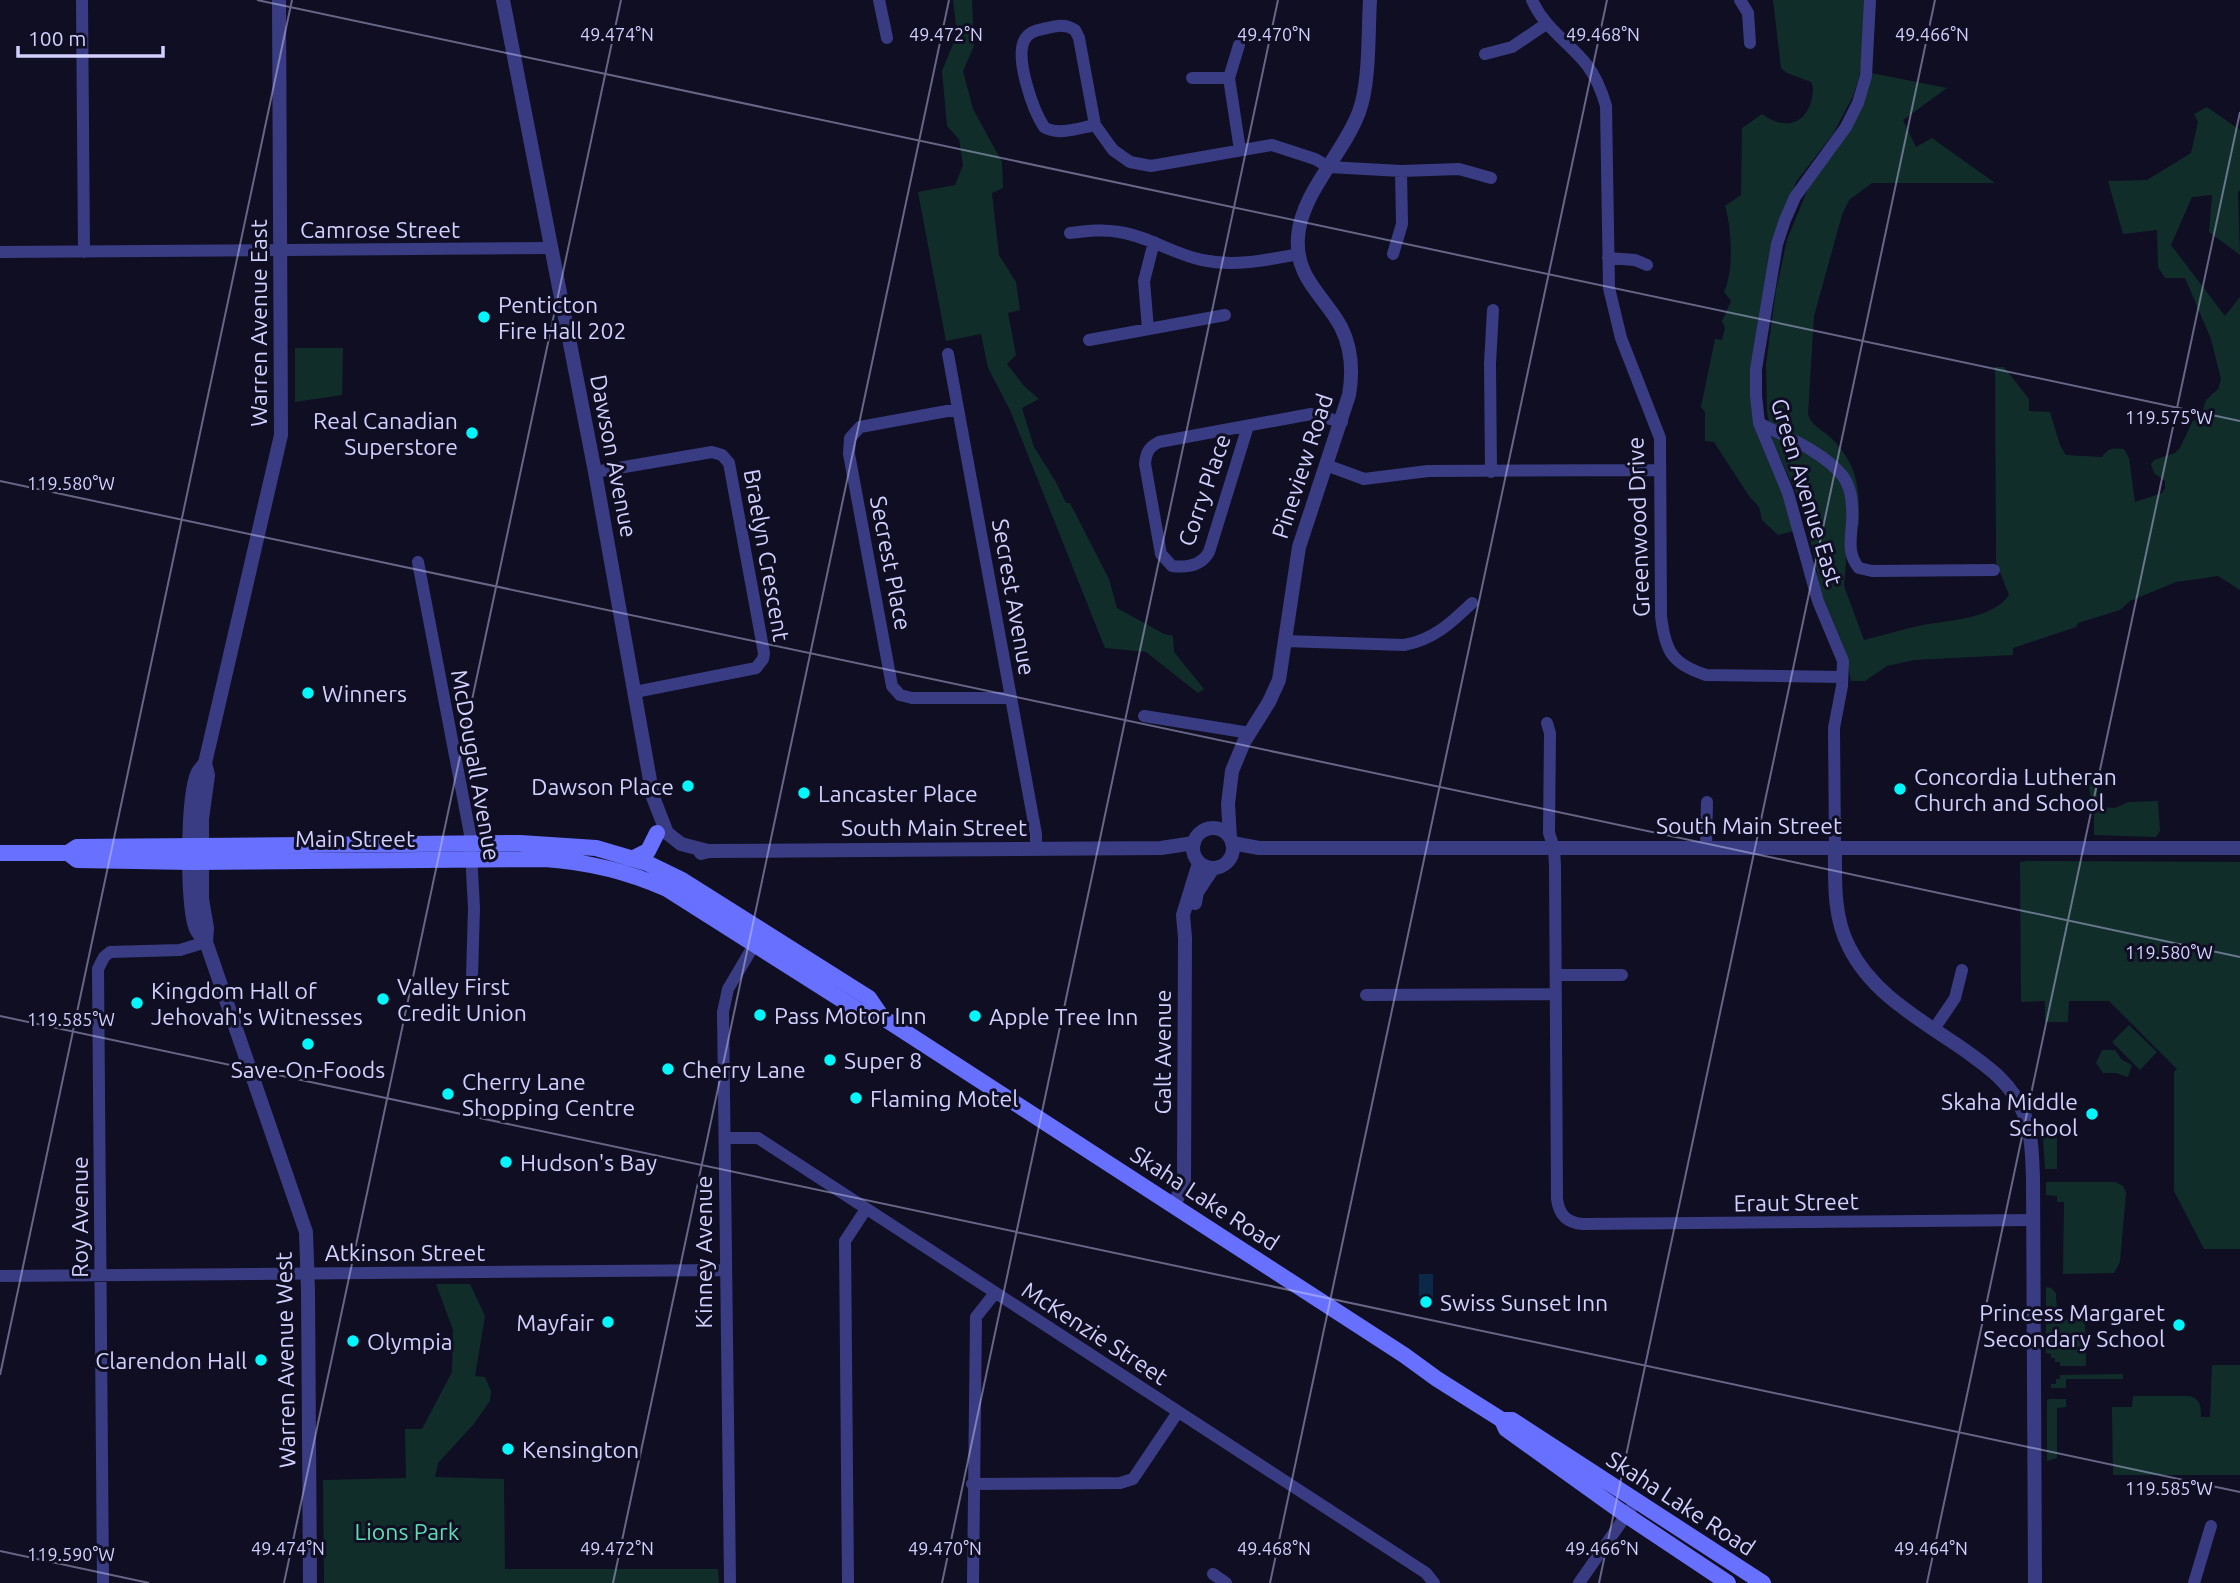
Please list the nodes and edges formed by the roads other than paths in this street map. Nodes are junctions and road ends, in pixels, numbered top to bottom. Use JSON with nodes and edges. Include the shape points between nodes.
{"nodes":[{"id":1,"x":82,"y":0,"type":"edge"},
{"id":2,"x":279,"y":0,"type":"edge"},
{"id":3,"x":503,"y":0,"type":"edge"},
{"id":4,"x":879,"y":0,"type":"edge"},
{"id":5,"x":1370,"y":0,"type":"edge"},
{"id":6,"x":1532,"y":0,"type":"edge"},
{"id":7,"x":1740,"y":0,"type":"edge"},
{"id":8,"x":1870,"y":0,"type":"edge"},
{"id":9,"x":1546,"y":24,"type":"junction"},
{"id":10,"x":887,"y":38,"type":"dead end"},
{"id":11,"x":1751,"y":43,"type":"dead end"},
{"id":12,"x":1239,"y":46,"type":"dead end"},
{"id":13,"x":1485,"y":54,"type":"dead end"},
{"id":14,"x":1192,"y":78,"type":"dead end"},
{"id":15,"x":1229,"y":78,"type":"junction"},
{"id":16,"x":1095,"y":125,"type":"junction"},
{"id":17,"x":1240,"y":150,"type":"junction"},
{"id":18,"x":1329,"y":167,"type":"junction"},
{"id":19,"x":1401,"y":170,"type":"junction"},
{"id":20,"x":1491,"y":178,"type":"dead end"},
{"id":21,"x":1070,"y":233,"type":"dead end"},
{"id":22,"x":1154,"y":242,"type":"junction"},
{"id":23,"x":550,"y":248,"type":"junction"},
{"id":24,"x":281,"y":250,"type":"junction"},
{"id":25,"x":0,"y":252,"type":"edge"},
{"id":26,"x":83,"y":252,"type":"junction"},
{"id":27,"x":1299,"y":254,"type":"junction"},
{"id":28,"x":1393,"y":254,"type":"dead end"},
{"id":29,"x":1608,"y":258,"type":"junction"},
{"id":30,"x":1647,"y":265,"type":"dead end"},
{"id":31,"x":1493,"y":310,"type":"dead end"},
{"id":32,"x":1225,"y":315,"type":"dead end"},
{"id":33,"x":1149,"y":329,"type":"junction"},
{"id":34,"x":1089,"y":340,"type":"dead end"},
{"id":35,"x":948,"y":354,"type":"dead end"},
{"id":36,"x":958,"y":409,"type":"junction"},
{"id":37,"x":1342,"y":422,"type":"junction"},
{"id":38,"x":1759,"y":423,"type":"junction"},
{"id":39,"x":1248,"y":426,"type":"junction"},
{"id":40,"x":1326,"y":465,"type":"junction"},
{"id":41,"x":1660,"y":470,"type":"junction"},
{"id":42,"x":595,"y":472,"type":"junction"},
{"id":43,"x":1491,"y":472,"type":"junction"},
{"id":44,"x":418,"y":562,"type":"dead end"},
{"id":45,"x":1994,"y":570,"type":"dead end"},
{"id":46,"x":1472,"y":603,"type":"dead end"},
{"id":47,"x":1285,"y":641,"type":"junction"},
{"id":48,"x":1842,"y":677,"type":"junction"},
{"id":49,"x":635,"y":692,"type":"junction"},
{"id":50,"x":1011,"y":698,"type":"junction"},
{"id":51,"x":1144,"y":716,"type":"dead end"},
{"id":52,"x":1546,"y":723,"type":"dead end"},
{"id":53,"x":1250,"y":733,"type":"junction"},
{"id":54,"x":1228,"y":793,"type":"junction"},
{"id":55,"x":1707,"y":802,"type":"dead end"},
{"id":56,"x":1208,"y":829,"type":"junction"},
{"id":57,"x":662,"y":835,"type":"junction"},
{"id":58,"x":1231,"y":840,"type":"junction"},
{"id":59,"x":1706,"y":847,"type":"junction"},
{"id":60,"x":1259,"y":848,"type":"junction"},
{"id":61,"x":1554,"y":848,"type":"junction"},
{"id":62,"x":1835,"y":848,"type":"junction"},
{"id":63,"x":2240,"y":848,"type":"edge"},
{"id":64,"x":1036,"y":849,"type":"junction"},
{"id":65,"x":472,"y":852,"type":"junction"},
{"id":66,"x":0,"y":853,"type":"edge"},
{"id":67,"x":196,"y":854,"type":"junction"},
{"id":68,"x":1196,"y":855,"type":"junction"},
{"id":69,"x":634,"y":858,"type":"junction"},
{"id":70,"x":1231,"y":858,"type":"junction"},
{"id":71,"x":1213,"y":869,"type":"junction"},
{"id":72,"x":643,"y":878,"type":"joint"},
{"id":73,"x":1185,"y":938,"type":"junction"},
{"id":74,"x":759,"y":939,"type":"junction"},
{"id":75,"x":206,"y":942,"type":"junction"},
{"id":76,"x":1962,"y":970,"type":"dead end"},
{"id":77,"x":1556,"y":975,"type":"junction"},
{"id":78,"x":1622,"y":975,"type":"dead end"},
{"id":79,"x":472,"y":976,"type":"dead end"},
{"id":80,"x":1556,"y":994,"type":"junction"},
{"id":81,"x":1366,"y":995,"type":"dead end"},
{"id":82,"x":1934,"y":1029,"type":"junction"},
{"id":83,"x":725,"y":1138,"type":"junction"},
{"id":84,"x":1184,"y":1177,"type":"junction"},
{"id":85,"x":1159,"y":1195,"type":"junction"},
{"id":86,"x":1174,"y":1205,"type":"junction"},
{"id":87,"x":866,"y":1209,"type":"junction"},
{"id":88,"x":2033,"y":1220,"type":"junction"},
{"id":89,"x":726,"y":1270,"type":"junction"},
{"id":90,"x":308,"y":1274,"type":"junction"},
{"id":91,"x":100,"y":1275,"type":"junction"},
{"id":92,"x":0,"y":1276,"type":"edge"},
{"id":93,"x":995,"y":1293,"type":"junction"},
{"id":94,"x":1178,"y":1412,"type":"junction"},
{"id":95,"x":1502,"y":1420,"type":"junction"},
{"id":96,"x":972,"y":1484,"type":"junction"},
{"id":97,"x":1636,"y":1501,"type":"junction"},
{"id":98,"x":1626,"y":1515,"type":"junction"},
{"id":99,"x":2211,"y":1526,"type":"dead end"},
{"id":100,"x":1213,"y":1574,"type":"dead end"},
{"id":101,"x":1750,"y":1578,"type":"edge"},
{"id":102,"x":103,"y":1583,"type":"edge"},
{"id":103,"x":310,"y":1583,"type":"edge"},
{"id":104,"x":730,"y":1583,"type":"edge"},
{"id":105,"x":848,"y":1583,"type":"edge"},
{"id":106,"x":972,"y":1583,"type":"edge"},
{"id":107,"x":1226,"y":1583,"type":"edge"},
{"id":108,"x":1434,"y":1583,"type":"edge"},
{"id":109,"x":1579,"y":1583,"type":"edge"},
{"id":110,"x":1728,"y":1583,"type":"edge"},
{"id":111,"x":1763,"y":1583,"type":"edge"},
{"id":112,"x":2035,"y":1583,"type":"edge"},
{"id":113,"x":2194,"y":1583,"type":"edge"}],
"edges":[{"from":1,"to":26,"type":"street"},
{"from":2,"to":24,"type":"street","name":"Warren Avenue East"},
{"from":3,"to":23,"type":"street","name":"Dawson Avenue"},
{"from":4,"to":10,"type":"street"},
{"from":5,"to":18,"type":"street","name":"Pineview Road","via":[[1363,101]]},
{"from":6,"to":9,"type":"street","name":"Greenwood Drive"},
{"from":7,"to":11,"type":"street","via":[[1748,13]]},
{"from":8,"to":38,"type":"street","name":"Green Avenue East","via":[[1866,76],[1858,103],[1795,197],[1777,244],[1756,369]]},
{"from":9,"to":13,"type":"street","via":[[1512,47]]},
{"from":9,"to":29,"type":"street","name":"Greenwood Drive","via":[[1586,64],[1606,106]]},
{"from":12,"to":15,"type":"street"},
{"from":14,"to":15,"type":"street"},
{"from":15,"to":17,"type":"street"},
{"from":16,"to":16,"type":"street","via":[[1075,30],[1062,25],[1029,34],[1022,46],[1026,84],[1044,127],[1058,132]]},
{"from":16,"to":17,"type":"street","via":[[1113,150],[1130,162],[1151,166]]},
{"from":17,"to":18,"type":"street","via":[[1272,145]]},
{"from":18,"to":19,"type":"street"},
{"from":18,"to":27,"type":"street","name":"Pineview Road","via":[[1303,216]]},
{"from":19,"to":20,"type":"street","via":[[1459,169]]},
{"from":19,"to":28,"type":"street","via":[[1402,224]]},
{"from":21,"to":22,"type":"street","via":[[1120,232]]},
{"from":22,"to":27,"type":"street","via":[[1220,263]]},
{"from":22,"to":33,"type":"street","via":[[1144,281]]},
{"from":23,"to":24,"type":"street","name":"Camrose Street"},
{"from":23,"to":42,"type":"street","name":"Dawson Avenue"},
{"from":24,"to":26,"type":"street","name":"Camrose Street"},
{"from":24,"to":67,"type":"street","name":"Warren Avenue East","via":[[281,435],[205,763],[208,775]]},
{"from":25,"to":26,"type":"street","name":"Camrose Street"},
{"from":27,"to":37,"type":"street","name":"Pineview Road","via":[[1308,281],[1336,319],[1349,349],[1352,378]]},
{"from":29,"to":30,"type":"street"},
{"from":29,"to":41,"type":"street","name":"Greenwood Drive","via":[[1621,338],[1660,438]]},
{"from":31,"to":43,"type":"street"},
{"from":32,"to":33,"type":"street"},
{"from":33,"to":34,"type":"street"},
{"from":35,"to":36,"type":"street","name":"Secrest Avenue"},
{"from":36,"to":50,"type":"street","name":"Secrest Avenue"},
{"from":36,"to":50,"type":"street","name":"Secrest Place","via":[[860,427],[850,438],[852,468],[892,685],[900,695],[912,698]]},
{"from":37,"to":39,"type":"street","name":"Corry Place","via":[[1311,414]]},
{"from":37,"to":40,"type":"street","name":"Pineview Road"},
{"from":38,"to":45,"type":"street","via":[[1814,453],[1843,476],[1853,505],[1850,548],[1858,568]]},
{"from":38,"to":48,"type":"street","name":"Green Avenue East","via":[[1788,493],[1818,601],[1843,661]]},
{"from":39,"to":39,"type":"street","name":"Corry Place","via":[[1159,442],[1146,453],[1161,554],[1172,566],[1197,565],[1209,552]]},
{"from":40,"to":43,"type":"street","via":[[1364,480],[1428,471]]},
{"from":40,"to":47,"type":"street","name":"Pineview Road","via":[[1295,561]]},
{"from":41,"to":43,"type":"street"},
{"from":41,"to":48,"type":"street","name":"Greenwood Drive","via":[[1661,616],[1663,640],[1672,655],[1687,669],[1706,675]]},
{"from":42,"to":49,"type":"street","name":"Dawson Avenue"},
{"from":42,"to":49,"type":"street","name":"Braelyn Crescent","via":[[712,452],[722,455],[729,463],[752,584],[764,653],[756,668]]},
{"from":44,"to":65,"type":"street","name":"McDougall Avenue"},
{"from":46,"to":47,"type":"street","via":[[1424,642]]},
{"from":47,"to":53,"type":"street","name":"Pineview Road","via":[[1276,689]]},
{"from":48,"to":62,"type":"street","name":"Green Avenue East","via":[[1834,728]]},
{"from":49,"to":57,"type":"street","name":"Dawson Avenue","via":[[653,797],[650,813]]},
{"from":50,"to":64,"type":"street","name":"Secrest Avenue"},
{"from":51,"to":53,"type":"street"},
{"from":52,"to":61,"type":"street","via":[[1550,733],[1549,834]]},
{"from":53,"to":54,"type":"street","name":"Pineview Road","via":[[1236,758]]},
{"from":54,"to":56,"type":"street","name":"Pineview Road"},
{"from":54,"to":58,"type":"street","name":"Pineview Road"},
{"from":55,"to":59,"type":"street"},
{"from":56,"to":58,"type":"street","via":[[1223,831]]},
{"from":56,"to":68,"type":"street","via":[[1199,834]]},
{"from":57,"to":64,"type":"street","name":"South Main Street","via":[[676,851],[695,855],[708,851]]},
{"from":57,"to":69,"type":"main road"},
{"from":58,"to":60,"type":"street","name":"South Main Street"},
{"from":58,"to":70,"type":"street"},
{"from":59,"to":61,"type":"street","name":"South Main Street"},
{"from":59,"to":62,"type":"street","name":"South Main Street"},
{"from":60,"to":61,"type":"street","name":"South Main Street"},
{"from":60,"to":70,"type":"street","name":"South Main Street"},
{"from":61,"to":77,"type":"street"},
{"from":62,"to":63,"type":"street","name":"South Main Street"},
{"from":62,"to":82,"type":"street","via":[[1836,906],[1849,948],[1875,985]]},
{"from":64,"to":68,"type":"street","name":"South Main Street","via":[[1161,848]]},
{"from":65,"to":67,"type":"main road","name":"Main Street"},
{"from":65,"to":69,"type":"main road","name":"Main Street","via":[[520,843],[596,848]]},
{"from":65,"to":72,"type":"main road","name":"Main Street","via":[[578,861]]},
{"from":65,"to":79,"type":"street","name":"McDougall Avenue"},
{"from":66,"to":67,"type":"main road","name":"Main Street","via":[[68,853],[77,847]]},
{"from":67,"to":75,"type":"street","name":"Warren Avenue West"},
{"from":68,"to":71,"type":"street"},
{"from":68,"to":73,"type":"street","name":"Galt Avenue","via":[[1183,915]]},
{"from":69,"to":74,"type":"main road","name":"Skaha Lake Road","via":[[682,880]]},
{"from":70,"to":71,"type":"street"},
{"from":71,"to":73,"type":"street","name":"Galt Avenue","via":[[1197,892]]},
{"from":72,"to":74,"type":"main road","name":"Skaha Lake Road"},
{"from":73,"to":84,"type":"street","name":"Galt Avenue"},
{"from":74,"to":83,"type":"street","name":"Kinney Avenue","via":[[725,999]]},
{"from":74,"to":85,"type":"main road","name":"Skaha Lake Road","via":[[861,1012],[882,1017]]},
{"from":75,"to":90,"type":"street","name":"Warren Avenue West","via":[[306,1232]]},
{"from":75,"to":91,"type":"street","name":"Roy Avenue","via":[[180,950],[110,952],[100,962]]},
{"from":76,"to":82,"type":"street","via":[[1955,998]]},
{"from":77,"to":78,"type":"street"},
{"from":77,"to":80,"type":"street"},
{"from":80,"to":81,"type":"street"},
{"from":80,"to":88,"type":"street","name":"Eraut Street","via":[[1557,1199],[1562,1215],[1570,1222]]},
{"from":82,"to":88,"type":"street","via":[[1996,1073],[2020,1104],[2030,1133]]},
{"from":83,"to":87,"type":"street","name":"McKenzie Street","via":[[758,1138]]},
{"from":83,"to":89,"type":"street","name":"Kinney Avenue"},
{"from":84,"to":85,"type":"street","via":[[1172,1190]]},
{"from":84,"to":86,"type":"street","name":"Galt Avenue"},
{"from":85,"to":86,"type":"main road","name":"Skaha Lake Road"},
{"from":86,"to":95,"type":"main road","name":"Skaha Lake Road"},
{"from":87,"to":93,"type":"street","name":"McKenzie Street"},
{"from":87,"to":105,"type":"street","via":[[845,1241]]},
{"from":88,"to":112,"type":"street"},
{"from":89,"to":90,"type":"street","name":"Atkinson Street"},
{"from":89,"to":104,"type":"street","name":"Kinney Avenue"},
{"from":90,"to":91,"type":"street","name":"Atkinson Street"},
{"from":90,"to":103,"type":"street","name":"Warren Avenue West"},
{"from":91,"to":92,"type":"street","name":"Atkinson Street"},
{"from":91,"to":102,"type":"street","name":"Roy Avenue"},
{"from":93,"to":94,"type":"street","name":"McKenzie Street"},
{"from":93,"to":96,"type":"street","via":[[976,1317]]},
{"from":94,"to":96,"type":"street","via":[[1133,1479],[1120,1483]]},
{"from":94,"to":108,"type":"street","name":"McKenzie Street","via":[[1426,1573]]},
{"from":95,"to":97,"type":"main road","name":"Skaha Lake Road","via":[[1512,1420]]},
{"from":95,"to":98,"type":"main road","name":"Skaha Lake Road","via":[[1506,1430]]},
{"from":96,"to":106,"type":"street"},
{"from":97,"to":98,"type":"street"},
{"from":97,"to":101,"type":"main road","name":"Skaha Lake Road"},
{"from":98,"to":109,"type":"street"},
{"from":98,"to":110,"type":"main road","name":"Skaha Lake Road"},
{"from":99,"to":113,"type":"street"},
{"from":100,"to":107,"type":"street"},
{"from":101,"to":111,"type":"main road","name":"Skaha Lake Road"}]}
